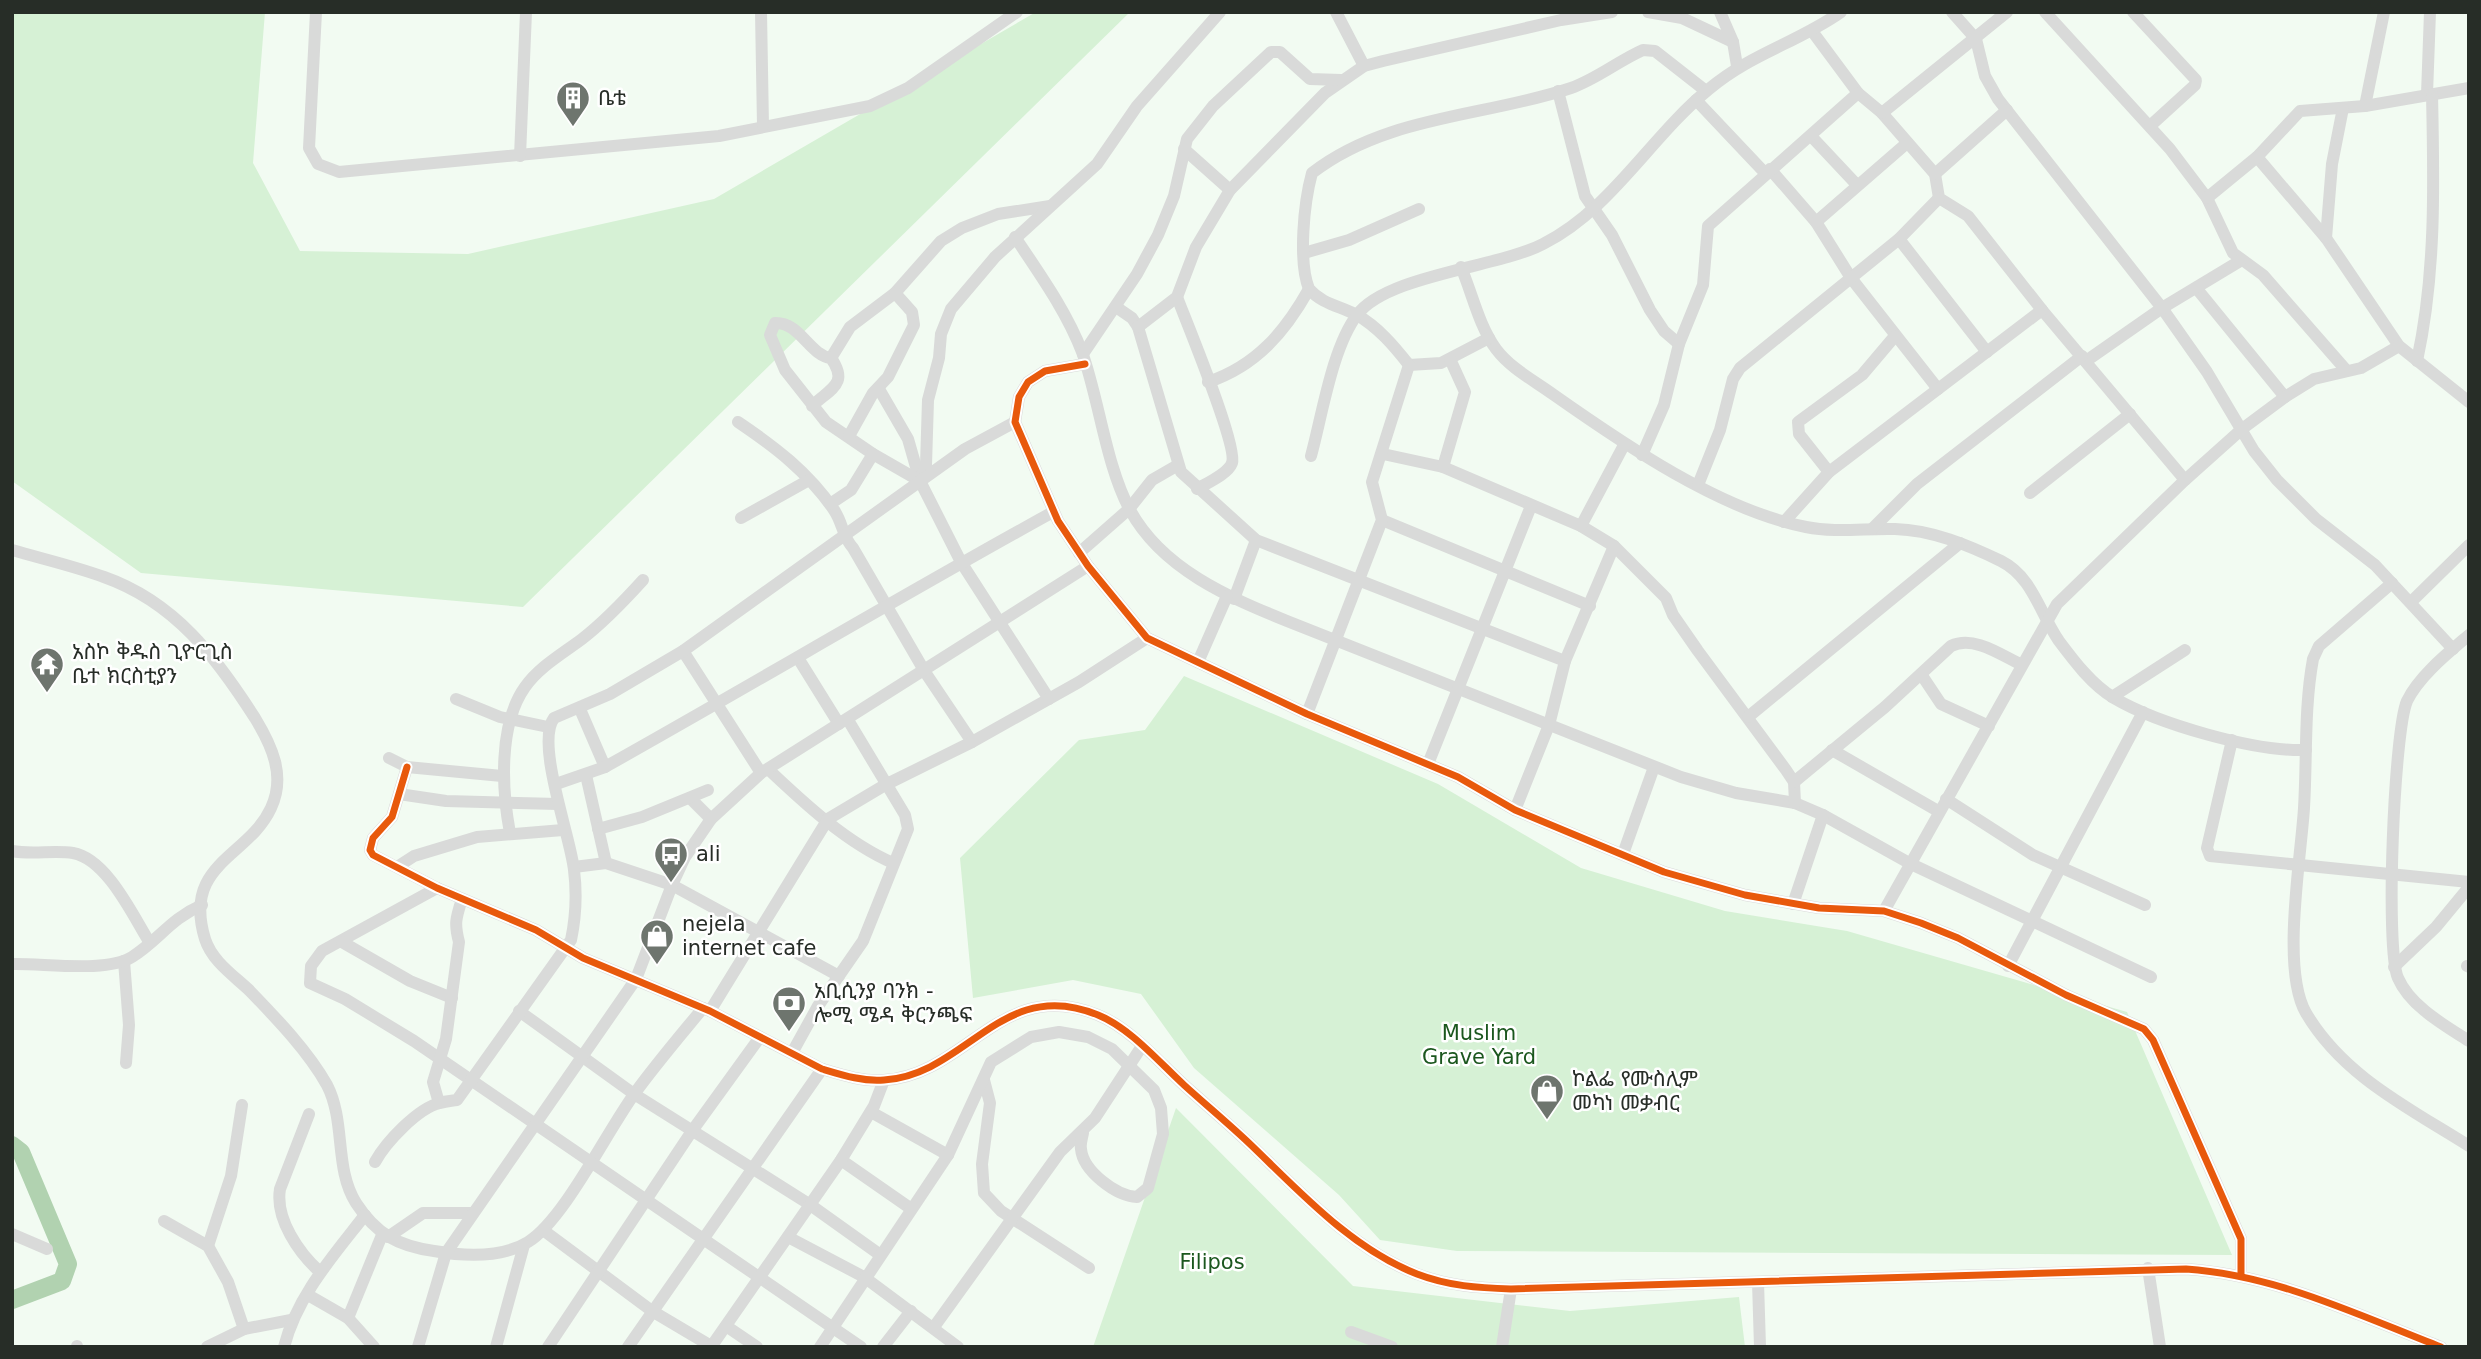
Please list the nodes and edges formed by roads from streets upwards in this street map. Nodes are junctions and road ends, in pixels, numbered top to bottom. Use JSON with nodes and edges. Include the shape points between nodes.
{"nodes":[{"id":1,"x":316,"y":12,"type":"edge"},
{"id":2,"x":526,"y":12,"type":"edge"},
{"id":3,"x":761,"y":12,"type":"edge"},
{"id":4,"x":1017,"y":12,"type":"edge"},
{"id":5,"x":1220,"y":12,"type":"edge"},
{"id":6,"x":1336,"y":12,"type":"edge"},
{"id":7,"x":1526,"y":12,"type":"edge"},
{"id":8,"x":1612,"y":12,"type":"edge"},
{"id":9,"x":1648,"y":12,"type":"edge"},
{"id":10,"x":1720,"y":12,"type":"edge"},
{"id":11,"x":1841,"y":12,"type":"edge"},
{"id":12,"x":1952,"y":12,"type":"edge"},
{"id":13,"x":2007,"y":12,"type":"edge"},
{"id":14,"x":2045,"y":12,"type":"edge"},
{"id":15,"x":2133,"y":12,"type":"edge"},
{"id":16,"x":2384,"y":12,"type":"edge"},
{"id":17,"x":2430,"y":12,"type":"edge"},
{"id":18,"x":1532,"y":27,"type":"junction"},
{"id":19,"x":1812,"y":31,"type":"junction"},
{"id":20,"x":1976,"y":39,"type":"junction"},
{"id":21,"x":1733,"y":42,"type":"junction"},
{"id":22,"x":1364,"y":66,"type":"junction"},
{"id":23,"x":1737,"y":66,"type":"junction"},
{"id":24,"x":1341,"y":80,"type":"junction"},
{"id":25,"x":2469,"y":88,"type":"edge"},
{"id":26,"x":1558,"y":91,"type":"junction"},
{"id":27,"x":1706,"y":91,"type":"junction"},
{"id":28,"x":1858,"y":93,"type":"junction"},
{"id":29,"x":2430,"y":94,"type":"junction"},
{"id":30,"x":1696,"y":100,"type":"junction"},
{"id":31,"x":2365,"y":106,"type":"junction"},
{"id":32,"x":2343,"y":108,"type":"junction"},
{"id":33,"x":2007,"y":110,"type":"junction"},
{"id":34,"x":1882,"y":113,"type":"junction"},
{"id":35,"x":763,"y":126,"type":"junction"},
{"id":36,"x":2150,"y":126,"type":"junction"},
{"id":37,"x":1811,"y":135,"type":"junction"},
{"id":38,"x":1907,"y":144,"type":"junction"},
{"id":39,"x":1184,"y":149,"type":"junction"},
{"id":40,"x":520,"y":156,"type":"junction"},
{"id":41,"x":2258,"y":157,"type":"junction"},
{"id":42,"x":1767,"y":171,"type":"junction"},
{"id":43,"x":1935,"y":174,"type":"junction"},
{"id":44,"x":1857,"y":185,"type":"junction"},
{"id":45,"x":1230,"y":190,"type":"junction"},
{"id":46,"x":1939,"y":198,"type":"junction"},
{"id":47,"x":2207,"y":198,"type":"junction"},
{"id":48,"x":1050,"y":205,"type":"junction"},
{"id":49,"x":1419,"y":209,"type":"dead end"},
{"id":50,"x":1595,"y":209,"type":"junction"},
{"id":51,"x":1816,"y":222,"type":"junction"},
{"id":52,"x":1015,"y":237,"type":"junction"},
{"id":53,"x":2326,"y":238,"type":"junction"},
{"id":54,"x":1899,"y":239,"type":"junction"},
{"id":55,"x":1304,"y":253,"type":"junction"},
{"id":56,"x":2240,"y":261,"type":"junction"},
{"id":57,"x":1461,"y":267,"type":"junction"},
{"id":58,"x":1851,"y":278,"type":"junction"},
{"id":59,"x":1308,"y":289,"type":"junction"},
{"id":60,"x":2197,"y":289,"type":"junction"},
{"id":61,"x":895,"y":293,"type":"junction"},
{"id":62,"x":1177,"y":297,"type":"junction"},
{"id":63,"x":1116,"y":307,"type":"junction"},
{"id":64,"x":2162,"y":308,"type":"junction"},
{"id":65,"x":2042,"y":310,"type":"junction"},
{"id":66,"x":1357,"y":315,"type":"junction"},
{"id":67,"x":1138,"y":327,"type":"junction"},
{"id":68,"x":1895,"y":336,"type":"junction"},
{"id":69,"x":1489,"y":338,"type":"junction"},
{"id":70,"x":1679,"y":344,"type":"junction"},
{"id":71,"x":2399,"y":346,"type":"junction"},
{"id":72,"x":1987,"y":352,"type":"junction"},
{"id":73,"x":831,"y":358,"type":"junction"},
{"id":74,"x":2084,"y":358,"type":"junction"},
{"id":75,"x":1084,"y":359,"type":"junction"},
{"id":76,"x":1450,"y":359,"type":"junction"},
{"id":77,"x":2417,"y":361,"type":"junction"},
{"id":78,"x":1409,"y":365,"type":"junction"},
{"id":79,"x":2346,"y":370,"type":"junction"},
{"id":80,"x":1208,"y":382,"type":"junction"},
{"id":81,"x":879,"y":389,"type":"junction"},
{"id":82,"x":1938,"y":389,"type":"junction"},
{"id":83,"x":2285,"y":397,"type":"junction"},
{"id":84,"x":2469,"y":402,"type":"edge"},
{"id":85,"x":812,"y":406,"type":"junction"},
{"id":86,"x":2130,"y":414,"type":"junction"},
{"id":87,"x":738,"y":422,"type":"dead end"},
{"id":88,"x":1015,"y":422,"type":"junction"},
{"id":89,"x":2242,"y":429,"type":"junction"},
{"id":90,"x":849,"y":436,"type":"junction"},
{"id":91,"x":1624,"y":444,"type":"junction"},
{"id":92,"x":873,"y":454,"type":"junction"},
{"id":93,"x":1383,"y":454,"type":"junction"},
{"id":94,"x":1642,"y":455,"type":"junction"},
{"id":95,"x":1311,"y":456,"type":"dead end"},
{"id":96,"x":1178,"y":465,"type":"junction"},
{"id":97,"x":1443,"y":467,"type":"junction"},
{"id":98,"x":1829,"y":472,"type":"junction"},
{"id":99,"x":809,"y":480,"type":"junction"},
{"id":100,"x":2185,"y":480,"type":"junction"},
{"id":101,"x":920,"y":481,"type":"junction"},
{"id":102,"x":1698,"y":485,"type":"junction"},
{"id":103,"x":1197,"y":489,"type":"junction"},
{"id":104,"x":2031,"y":493,"type":"dead end"},
{"id":105,"x":830,"y":505,"type":"junction"},
{"id":106,"x":1531,"y":506,"type":"junction"},
{"id":107,"x":1129,"y":509,"type":"junction"},
{"id":108,"x":1053,"y":512,"type":"junction"},
{"id":109,"x":741,"y":518,"type":"dead end"},
{"id":110,"x":1382,"y":520,"type":"junction"},
{"id":111,"x":1784,"y":522,"type":"junction"},
{"id":112,"x":1581,"y":526,"type":"junction"},
{"id":113,"x":1872,"y":529,"type":"junction"},
{"id":114,"x":843,"y":537,"type":"junction"},
{"id":115,"x":1256,"y":540,"type":"junction"},
{"id":116,"x":1960,"y":544,"type":"junction"},
{"id":117,"x":2469,"y":545,"type":"edge"},
{"id":118,"x":1614,"y":547,"type":"junction"},
{"id":119,"x":12,"y":550,"type":"edge"},
{"id":120,"x":1079,"y":553,"type":"junction"},
{"id":121,"x":961,"y":562,"type":"junction"},
{"id":122,"x":1088,"y":566,"type":"junction"},
{"id":123,"x":1506,"y":569,"type":"junction"},
{"id":124,"x":643,"y":580,"type":"dead end"},
{"id":125,"x":1361,"y":581,"type":"junction"},
{"id":126,"x":2392,"y":583,"type":"junction"},
{"id":127,"x":1230,"y":597,"type":"junction"},
{"id":128,"x":2410,"y":601,"type":"junction"},
{"id":129,"x":886,"y":604,"type":"junction"},
{"id":130,"x":1590,"y":606,"type":"junction"},
{"id":131,"x":2048,"y":619,"type":"junction"},
{"id":132,"x":1000,"y":624,"type":"junction"},
{"id":133,"x":1482,"y":630,"type":"junction"},
{"id":134,"x":2469,"y":635,"type":"edge"},
{"id":135,"x":1147,"y":638,"type":"junction"},
{"id":136,"x":1338,"y":641,"type":"junction"},
{"id":137,"x":2453,"y":649,"type":"junction"},
{"id":138,"x":2185,"y":650,"type":"dead end"},
{"id":139,"x":683,"y":651,"type":"junction"},
{"id":140,"x":798,"y":658,"type":"junction"},
{"id":141,"x":1565,"y":661,"type":"junction"},
{"id":142,"x":1198,"y":662,"type":"junction"},
{"id":143,"x":2022,"y":665,"type":"junction"},
{"id":144,"x":925,"y":672,"type":"junction"},
{"id":145,"x":1921,"y":674,"type":"junction"},
{"id":146,"x":1458,"y":690,"type":"junction"},
{"id":147,"x":2112,"y":697,"type":"junction"},
{"id":148,"x":456,"y":699,"type":"dead end"},
{"id":149,"x":1049,"y":699,"type":"junction"},
{"id":150,"x":719,"y":703,"type":"junction"},
{"id":151,"x":580,"y":709,"type":"junction"},
{"id":152,"x":2143,"y":712,"type":"junction"},
{"id":153,"x":1307,"y":714,"type":"junction"},
{"id":154,"x":1748,"y":717,"type":"junction"},
{"id":155,"x":512,"y":719,"type":"junction"},
{"id":156,"x":844,"y":722,"type":"junction"},
{"id":157,"x":1549,"y":725,"type":"junction"},
{"id":158,"x":1989,"y":726,"type":"junction"},
{"id":159,"x":548,"y":727,"type":"junction"},
{"id":160,"x":2232,"y":740,"type":"junction"},
{"id":161,"x":972,"y":742,"type":"junction"},
{"id":162,"x":1832,"y":750,"type":"junction"},
{"id":163,"x":2306,"y":750,"type":"junction"},
{"id":164,"x":389,"y":758,"type":"dead end"},
{"id":165,"x":1428,"y":764,"type":"junction"},
{"id":166,"x":605,"y":767,"type":"junction"},
{"id":167,"x":1654,"y":767,"type":"junction"},
{"id":168,"x":407,"y":768,"type":"junction"},
{"id":169,"x":765,"y":771,"type":"junction"},
{"id":170,"x":586,"y":775,"type":"junction"},
{"id":171,"x":502,"y":776,"type":"junction"},
{"id":172,"x":1794,"y":782,"type":"junction"},
{"id":173,"x":556,"y":784,"type":"junction"},
{"id":174,"x":885,"y":785,"type":"junction"},
{"id":175,"x":708,"y":790,"type":"dead end"},
{"id":176,"x":399,"y":794,"type":"junction"},
{"id":177,"x":691,"y":799,"type":"junction"},
{"id":178,"x":1946,"y":799,"type":"junction"},
{"id":179,"x":504,"y":802,"type":"junction"},
{"id":180,"x":1795,"y":803,"type":"junction"},
{"id":181,"x":558,"y":804,"type":"junction"},
{"id":182,"x":1515,"y":810,"type":"junction"},
{"id":183,"x":1938,"y":811,"type":"junction"},
{"id":184,"x":1824,"y":815,"type":"junction"},
{"id":185,"x":711,"y":820,"type":"junction"},
{"id":186,"x":828,"y":820,"type":"junction"},
{"id":187,"x":598,"y":829,"type":"junction"},
{"id":188,"x":563,"y":830,"type":"junction"},
{"id":189,"x":510,"y":833,"type":"junction"},
{"id":190,"x":12,"y":851,"type":"edge"},
{"id":191,"x":1623,"y":854,"type":"junction"},
{"id":192,"x":606,"y":863,"type":"junction"},
{"id":193,"x":893,"y":863,"type":"junction"},
{"id":194,"x":1911,"y":864,"type":"junction"},
{"id":195,"x":2299,"y":866,"type":"junction"},
{"id":196,"x":397,"y":867,"type":"junction"},
{"id":197,"x":574,"y":867,"type":"junction"},
{"id":198,"x":2060,"y":868,"type":"junction"},
{"id":199,"x":2393,"y":874,"type":"junction"},
{"id":200,"x":672,"y":885,"type":"junction"},
{"id":201,"x":2469,"y":885,"type":"edge"},
{"id":202,"x":437,"y":888,"type":"junction"},
{"id":203,"x":462,"y":898,"type":"junction"},
{"id":204,"x":1793,"y":904,"type":"junction"},
{"id":205,"x":202,"y":905,"type":"junction"},
{"id":206,"x":2145,"y":905,"type":"dead end"},
{"id":207,"x":1884,"y":911,"type":"junction"},
{"id":208,"x":2031,"y":921,"type":"junction"},
{"id":209,"x":757,"y":932,"type":"junction"},
{"id":210,"x":342,"y":942,"type":"junction"},
{"id":211,"x":150,"y":943,"type":"junction"},
{"id":212,"x":565,"y":948,"type":"junction"},
{"id":213,"x":124,"y":961,"type":"junction"},
{"id":214,"x":12,"y":964,"type":"edge"},
{"id":215,"x":2008,"y":966,"type":"junction"},
{"id":216,"x":2394,"y":967,"type":"junction"},
{"id":217,"x":839,"y":976,"type":"junction"},
{"id":218,"x":2151,"y":977,"type":"dead end"},
{"id":219,"x":636,"y":979,"type":"junction"},
{"id":220,"x":452,"y":998,"type":"junction"},
{"id":221,"x":706,"y":1009,"type":"junction"},
{"id":222,"x":519,"y":1011,"type":"junction"},
{"id":223,"x":760,"y":1037,"type":"junction"},
{"id":224,"x":2469,"y":1041,"type":"edge"},
{"id":225,"x":1142,"y":1046,"type":"junction"},
{"id":226,"x":792,"y":1053,"type":"junction"},
{"id":227,"x":583,"y":1055,"type":"junction"},
{"id":228,"x":439,"y":1061,"type":"junction"},
{"id":229,"x":126,"y":1063,"type":"dead end"},
{"id":230,"x":1131,"y":1066,"type":"junction"},
{"id":231,"x":822,"y":1069,"type":"junction"},
{"id":232,"x":884,"y":1080,"type":"junction"},
{"id":233,"x":984,"y":1080,"type":"junction"},
{"id":234,"x":470,"y":1082,"type":"junction"},
{"id":235,"x":634,"y":1094,"type":"junction"},
{"id":236,"x":439,"y":1103,"type":"junction"},
{"id":237,"x":242,"y":1105,"type":"dead end"},
{"id":238,"x":871,"y":1112,"type":"junction"},
{"id":239,"x":309,"y":1114,"type":"dead end"},
{"id":240,"x":533,"y":1125,"type":"junction"},
{"id":241,"x":692,"y":1131,"type":"junction"},
{"id":242,"x":1083,"y":1133,"type":"junction"},
{"id":243,"x":2469,"y":1146,"type":"edge"},
{"id":244,"x":948,"y":1155,"type":"junction"},
{"id":245,"x":841,"y":1160,"type":"junction"},
{"id":246,"x":375,"y":1162,"type":"dead end"},
{"id":247,"x":590,"y":1162,"type":"junction"},
{"id":248,"x":750,"y":1169,"type":"junction"},
{"id":249,"x":646,"y":1201,"type":"junction"},
{"id":250,"x":809,"y":1204,"type":"junction"},
{"id":251,"x":910,"y":1208,"type":"junction"},
{"id":252,"x":472,"y":1213,"type":"junction"},
{"id":253,"x":365,"y":1215,"type":"junction"},
{"id":254,"x":1013,"y":1218,"type":"junction"},
{"id":255,"x":164,"y":1221,"type":"dead end"},
{"id":256,"x":543,"y":1230,"type":"junction"},
{"id":257,"x":12,"y":1234,"type":"edge"},
{"id":258,"x":385,"y":1236,"type":"junction"},
{"id":259,"x":788,"y":1237,"type":"junction"},
{"id":260,"x":701,"y":1240,"type":"junction"},
{"id":261,"x":524,"y":1245,"type":"junction"},
{"id":262,"x":208,"y":1246,"type":"junction"},
{"id":263,"x":47,"y":1249,"type":"dead end"},
{"id":264,"x":446,"y":1253,"type":"junction"},
{"id":265,"x":879,"y":1254,"type":"junction"},
{"id":266,"x":1090,"y":1268,"type":"dead end"},
{"id":267,"x":2148,"y":1268,"type":"junction"},
{"id":268,"x":599,"y":1270,"type":"junction"},
{"id":269,"x":320,"y":1272,"type":"junction"},
{"id":270,"x":2241,"y":1276,"type":"junction"},
{"id":271,"x":758,"y":1277,"type":"junction"},
{"id":272,"x":864,"y":1277,"type":"junction"},
{"id":273,"x":1758,"y":1282,"type":"junction"},
{"id":274,"x":1511,"y":1289,"type":"junction"},
{"id":275,"x":308,"y":1295,"type":"junction"},
{"id":276,"x":652,"y":1311,"type":"junction"},
{"id":277,"x":911,"y":1311,"type":"junction"},
{"id":278,"x":348,"y":1318,"type":"junction"},
{"id":279,"x":291,"y":1320,"type":"junction"},
{"id":280,"x":726,"y":1326,"type":"junction"},
{"id":281,"x":833,"y":1327,"type":"junction"},
{"id":282,"x":934,"y":1327,"type":"junction"},
{"id":283,"x":244,"y":1329,"type":"junction"},
{"id":284,"x":1351,"y":1332,"type":"dead end"},
{"id":285,"x":952,"y":1345,"type":"edge"},
{"id":286,"x":207,"y":1347,"type":"edge"},
{"id":287,"x":284,"y":1347,"type":"edge"},
{"id":288,"x":374,"y":1347,"type":"edge"},
{"id":289,"x":418,"y":1347,"type":"edge"},
{"id":290,"x":496,"y":1347,"type":"edge"},
{"id":291,"x":548,"y":1347,"type":"edge"},
{"id":292,"x":628,"y":1347,"type":"edge"},
{"id":293,"x":711,"y":1347,"type":"edge"},
{"id":294,"x":757,"y":1347,"type":"edge"},
{"id":295,"x":820,"y":1347,"type":"edge"},
{"id":296,"x":861,"y":1347,"type":"edge"},
{"id":297,"x":883,"y":1347,"type":"edge"},
{"id":298,"x":1392,"y":1347,"type":"edge"},
{"id":299,"x":1502,"y":1347,"type":"edge"},
{"id":300,"x":1760,"y":1347,"type":"edge"},
{"id":301,"x":2160,"y":1347,"type":"edge"},
{"id":302,"x":2441,"y":1347,"type":"edge"}],
"edges":[{"from":1,"to":40,"type":"street","via":[[309,148],[318,164],[339,172]]},
{"from":2,"to":40,"type":"street"},
{"from":3,"to":35,"type":"street"},
{"from":4,"to":35,"type":"street","via":[[883,102]]},
{"from":5,"to":48,"type":"street","via":[[1137,106],[1097,164]]},
{"from":6,"to":22,"type":"street"},
{"from":7,"to":18,"type":"street"},
{"from":8,"to":18,"type":"street"},
{"from":9,"to":21,"type":"street","via":[[1682,18]]},
{"from":10,"to":21,"type":"street"},
{"from":11,"to":19,"type":"street"},
{"from":12,"to":20,"type":"street"},
{"from":13,"to":20,"type":"street"},
{"from":14,"to":36,"type":"street"},
{"from":15,"to":36,"type":"street","via":[[2196,80]]},
{"from":16,"to":31,"type":"street"},
{"from":17,"to":29,"type":"street"},
{"from":18,"to":22,"type":"street"},
{"from":19,"to":23,"type":"street"},
{"from":19,"to":28,"type":"street"},
{"from":20,"to":33,"type":"street","via":[[1985,76]]},
{"from":20,"to":34,"type":"street"},
{"from":21,"to":23,"type":"street"},
{"from":22,"to":24,"type":"street"},
{"from":23,"to":27,"type":"street"},
{"from":24,"to":39,"type":"street","via":[[1310,79],[1280,52],[1271,52],[1213,106]]},
{"from":24,"to":45,"type":"street"},
{"from":25,"to":29,"type":"street"},
{"from":26,"to":27,"type":"street","via":[[1648,50]]},
{"from":26,"to":50,"type":"street","via":[[1581,186]]},
{"from":26,"to":55,"type":"street","via":[[1430,120],[1334,157],[1312,173]]},
{"from":27,"to":30,"type":"street"},
{"from":28,"to":34,"type":"street"},
{"from":28,"to":37,"type":"street"},
{"from":29,"to":31,"type":"street"},
{"from":29,"to":77,"type":"street","via":[[2432,234]]},
{"from":30,"to":42,"type":"street"},
{"from":30,"to":50,"type":"street"},
{"from":31,"to":32,"type":"street"},
{"from":32,"to":41,"type":"street","via":[[2314,108],[2295,114]]},
{"from":32,"to":53,"type":"street","via":[[2332,164]]},
{"from":33,"to":43,"type":"street"},
{"from":33,"to":64,"type":"street"},
{"from":34,"to":38,"type":"street"},
{"from":35,"to":40,"type":"street","via":[[719,136]]},
{"from":36,"to":47,"type":"street"},
{"from":37,"to":42,"type":"street"},
{"from":37,"to":44,"type":"street"},
{"from":38,"to":43,"type":"street"},
{"from":38,"to":44,"type":"street"},
{"from":39,"to":45,"type":"street"},
{"from":39,"to":63,"type":"street","via":[[1168,212]]},
{"from":41,"to":47,"type":"street"},
{"from":41,"to":53,"type":"street"},
{"from":42,"to":51,"type":"street"},
{"from":42,"to":70,"type":"street","via":[[1708,226],[1703,285]]},
{"from":43,"to":46,"type":"street"},
{"from":44,"to":51,"type":"street"},
{"from":45,"to":62,"type":"street","via":[[1196,247]]},
{"from":46,"to":54,"type":"street"},
{"from":46,"to":65,"type":"street","via":[[1968,216]]},
{"from":47,"to":56,"type":"street","via":[[2227,244]]},
{"from":48,"to":52,"type":"street"},
{"from":48,"to":61,"type":"street","via":[[998,214],[951,234]]},
{"from":49,"to":55,"type":"street","via":[[1349,240]]},
{"from":50,"to":57,"type":"street","via":[[1541,245]]},
{"from":50,"to":70,"type":"street","via":[[1650,310]]},
{"from":51,"to":58,"type":"street"},
{"from":52,"to":75,"type":"street","via":[[1060,308]]},
{"from":52,"to":101,"type":"street","via":[[960,295],[946,319],[928,400],[926,465]]},
{"from":53,"to":71,"type":"street"},
{"from":54,"to":58,"type":"street"},
{"from":54,"to":72,"type":"street"},
{"from":55,"to":59,"type":"street"},
{"from":56,"to":60,"type":"street"},
{"from":56,"to":79,"type":"street","via":[[2263,275]]},
{"from":57,"to":66,"type":"street","via":[[1389,293]]},
{"from":57,"to":69,"type":"street"},
{"from":58,"to":68,"type":"street"},
{"from":58,"to":102,"type":"street","via":[[1736,373]]},
{"from":59,"to":66,"type":"street","via":[[1323,302]]},
{"from":59,"to":80,"type":"street","via":[[1294,317],[1255,360]]},
{"from":60,"to":64,"type":"street"},
{"from":60,"to":83,"type":"street"},
{"from":61,"to":73,"type":"street","via":[[850,327]]},
{"from":61,"to":81,"type":"street","via":[[915,320]]},
{"from":62,"to":67,"type":"street"},
{"from":62,"to":80,"type":"street"},
{"from":63,"to":67,"type":"street"},
{"from":63,"to":75,"type":"street"},
{"from":64,"to":74,"type":"street"},
{"from":64,"to":89,"type":"street"},
{"from":65,"to":72,"type":"street"},
{"from":65,"to":74,"type":"street"},
{"from":66,"to":78,"type":"street","via":[[1381,332]]},
{"from":66,"to":95,"type":"street","via":[[1336,364]]},
{"from":67,"to":96,"type":"street"},
{"from":68,"to":82,"type":"street"},
{"from":68,"to":98,"type":"street","via":[[1862,375],[1798,422],[1799,434]]},
{"from":69,"to":76,"type":"street"},
{"from":69,"to":91,"type":"street","via":[[1514,367]]},
{"from":70,"to":94,"type":"street","via":[[1664,405]]},
{"from":71,"to":77,"type":"street"},
{"from":71,"to":79,"type":"street","via":[[2361,368]]},
{"from":72,"to":82,"type":"street"},
{"from":73,"to":85,"type":"street","via":[[840,377]]},
{"from":73,"to":85,"type":"street","via":[[788,326],[771,325],[771,340],[780,362]]},
{"from":74,"to":86,"type":"street"},
{"from":74,"to":113,"type":"street","via":[[1917,484]]},
{"from":75,"to":88,"type":"street","via":[[1045,371],[1028,382],[1019,397]]},
{"from":75,"to":107,"type":"street"},
{"from":76,"to":78,"type":"street"},
{"from":76,"to":97,"type":"street","via":[[1465,392]]},
{"from":77,"to":84,"type":"street"},
{"from":78,"to":93,"type":"street"},
{"from":79,"to":83,"type":"street","via":[[2315,379]]},
{"from":80,"to":103,"type":"street","via":[[1233,458],[1228,469]]},
{"from":81,"to":90,"type":"street"},
{"from":81,"to":101,"type":"street","via":[[908,439]]},
{"from":82,"to":98,"type":"street"},
{"from":83,"to":89,"type":"street"},
{"from":85,"to":90,"type":"street","via":[[826,422]]},
{"from":86,"to":100,"type":"street"},
{"from":86,"to":104,"type":"street"},
{"from":87,"to":99,"type":"street","via":[[784,453]]},
{"from":88,"to":101,"type":"street"},
{"from":88,"to":108,"type":"street"},
{"from":89,"to":100,"type":"street"},
{"from":89,"to":126,"type":"street","via":[[2290,495]]},
{"from":90,"to":92,"type":"street"},
{"from":91,"to":94,"type":"street"},
{"from":91,"to":112,"type":"street"},
{"from":92,"to":101,"type":"street"},
{"from":92,"to":105,"type":"street","via":[[851,489]]},
{"from":93,"to":97,"type":"street"},
{"from":93,"to":110,"type":"street","via":[[1372,482]]},
{"from":94,"to":102,"type":"street"},
{"from":96,"to":103,"type":"street"},
{"from":96,"to":107,"type":"street","via":[[1152,480]]},
{"from":97,"to":106,"type":"street"},
{"from":98,"to":111,"type":"street"},
{"from":99,"to":105,"type":"street"},
{"from":99,"to":109,"type":"street"},
{"from":100,"to":131,"type":"street","via":[[2081,579]]},
{"from":101,"to":114,"type":"street"},
{"from":101,"to":121,"type":"street"},
{"from":102,"to":111,"type":"street"},
{"from":103,"to":115,"type":"street"},
{"from":105,"to":114,"type":"street"},
{"from":106,"to":112,"type":"street"},
{"from":106,"to":123,"type":"street"},
{"from":107,"to":120,"type":"street"},
{"from":107,"to":127,"type":"street","via":[[1180,566]]},
{"from":108,"to":120,"type":"street"},
{"from":108,"to":121,"type":"street"},
{"from":110,"to":123,"type":"street"},
{"from":110,"to":125,"type":"street"},
{"from":111,"to":113,"type":"street","via":[[1823,530]]},
{"from":112,"to":118,"type":"street"},
{"from":113,"to":116,"type":"street","via":[[1922,532]]},
{"from":114,"to":129,"type":"street"},
{"from":114,"to":139,"type":"street"},
{"from":115,"to":125,"type":"street"},
{"from":115,"to":127,"type":"street"},
{"from":116,"to":131,"type":"street","via":[[2016,572]]},
{"from":116,"to":154,"type":"street"},
{"from":117,"to":128,"type":"street"},
{"from":118,"to":130,"type":"street"},
{"from":118,"to":154,"type":"street","via":[[1660,590],[1698,651]]},
{"from":119,"to":205,"type":"street","via":[[105,577],[171,613],[226,673],[270,744],[278,780],[271,808],[257,829],[216,867],[204,889]]},
{"from":120,"to":122,"type":"street"},
{"from":121,"to":129,"type":"street"},
{"from":121,"to":132,"type":"street"},
{"from":122,"to":132,"type":"street"},
{"from":122,"to":135,"type":"street"},
{"from":123,"to":130,"type":"street"},
{"from":123,"to":133,"type":"street"},
{"from":124,"to":155,"type":"street","via":[[597,627],[552,659],[526,686]]},
{"from":125,"to":133,"type":"street"},
{"from":125,"to":136,"type":"street"},
{"from":126,"to":128,"type":"street"},
{"from":126,"to":163,"type":"street","via":[[2315,653]]},
{"from":127,"to":136,"type":"street"},
{"from":127,"to":142,"type":"street"},
{"from":128,"to":137,"type":"street"},
{"from":129,"to":140,"type":"street"},
{"from":129,"to":144,"type":"street"},
{"from":130,"to":141,"type":"street"},
{"from":131,"to":143,"type":"street"},
{"from":131,"to":147,"type":"street","via":[[2079,665]]},
{"from":132,"to":144,"type":"street"},
{"from":132,"to":149,"type":"street"},
{"from":133,"to":141,"type":"street"},
{"from":133,"to":146,"type":"street"},
{"from":134,"to":137,"type":"street"},
{"from":135,"to":142,"type":"street"},
{"from":135,"to":149,"type":"street"},
{"from":136,"to":146,"type":"street"},
{"from":136,"to":153,"type":"street"},
{"from":137,"to":199,"type":"street","via":[[2414,689],[2403,713]]},
{"from":138,"to":147,"type":"street"},
{"from":139,"to":150,"type":"street"},
{"from":139,"to":151,"type":"street"},
{"from":140,"to":150,"type":"street"},
{"from":140,"to":156,"type":"street"},
{"from":141,"to":157,"type":"street"},
{"from":142,"to":153,"type":"street"},
{"from":143,"to":145,"type":"street","via":[[1963,642],[1951,646]]},
{"from":143,"to":158,"type":"street"},
{"from":144,"to":156,"type":"street"},
{"from":144,"to":161,"type":"street"},
{"from":145,"to":158,"type":"street","via":[[1941,704]]},
{"from":145,"to":162,"type":"street"},
{"from":146,"to":157,"type":"street"},
{"from":146,"to":165,"type":"street"},
{"from":147,"to":152,"type":"street"},
{"from":148,"to":155,"type":"street"},
{"from":149,"to":161,"type":"street"},
{"from":150,"to":166,"type":"street"},
{"from":150,"to":169,"type":"street"},
{"from":151,"to":159,"type":"street","via":[[559,715]]},
{"from":151,"to":166,"type":"street"},
{"from":152,"to":160,"type":"street"},
{"from":152,"to":198,"type":"street"},
{"from":153,"to":165,"type":"street"},
{"from":154,"to":172,"type":"street"},
{"from":155,"to":159,"type":"street"},
{"from":155,"to":171,"type":"street"},
{"from":156,"to":169,"type":"street"},
{"from":156,"to":174,"type":"street"},
{"from":157,"to":167,"type":"street"},
{"from":157,"to":182,"type":"street"},
{"from":158,"to":178,"type":"street"},
{"from":159,"to":173,"type":"street"},
{"from":160,"to":163,"type":"street","via":[[2284,751]]},
{"from":160,"to":195,"type":"street","via":[[2207,853],[2221,859]]},
{"from":161,"to":174,"type":"street"},
{"from":162,"to":172,"type":"street"},
{"from":162,"to":183,"type":"street"},
{"from":163,"to":195,"type":"street"},
{"from":164,"to":168,"type":"street"},
{"from":165,"to":182,"type":"street"},
{"from":166,"to":170,"type":"street"},
{"from":167,"to":180,"type":"street","via":[[1729,792]]},
{"from":167,"to":191,"type":"street"},
{"from":168,"to":171,"type":"street"},
{"from":168,"to":176,"type":"street"},
{"from":169,"to":185,"type":"street"},
{"from":169,"to":186,"type":"street"},
{"from":170,"to":173,"type":"street"},
{"from":170,"to":187,"type":"street"},
{"from":171,"to":179,"type":"street"},
{"from":172,"to":180,"type":"street"},
{"from":173,"to":181,"type":"street"},
{"from":174,"to":186,"type":"street"},
{"from":174,"to":193,"type":"street","via":[[909,824]]},
{"from":175,"to":177,"type":"street"},
{"from":176,"to":179,"type":"street"},
{"from":176,"to":196,"type":"street","via":[[392,817],[370,846],[373,855]]},
{"from":177,"to":185,"type":"street"},
{"from":177,"to":187,"type":"street"},
{"from":178,"to":183,"type":"street"},
{"from":178,"to":198,"type":"street"},
{"from":179,"to":181,"type":"street"},
{"from":179,"to":189,"type":"street"},
{"from":180,"to":184,"type":"street"},
{"from":181,"to":188,"type":"street"},
{"from":182,"to":191,"type":"street"},
{"from":183,"to":194,"type":"street"},
{"from":184,"to":194,"type":"street"},
{"from":184,"to":204,"type":"street"},
{"from":185,"to":200,"type":"street"},
{"from":186,"to":193,"type":"street","via":[[859,845]]},
{"from":186,"to":209,"type":"street"},
{"from":187,"to":192,"type":"street"},
{"from":188,"to":189,"type":"street"},
{"from":188,"to":197,"type":"street"},
{"from":189,"to":196,"type":"street","via":[[458,842],[414,856]]},
{"from":190,"to":211,"type":"street","via":[[81,856],[117,888]]},
{"from":191,"to":204,"type":"street","via":[[1693,881]]},
{"from":192,"to":197,"type":"street"},
{"from":192,"to":200,"type":"street"},
{"from":193,"to":217,"type":"street","via":[[863,941]]},
{"from":194,"to":207,"type":"street"},
{"from":194,"to":208,"type":"street"},
{"from":195,"to":199,"type":"street"},
{"from":195,"to":243,"type":"street","via":[[2295,961],[2304,1010],[2334,1051],[2362,1077]]},
{"from":196,"to":202,"type":"street"},
{"from":197,"to":212,"type":"street","via":[[576,915]]},
{"from":198,"to":206,"type":"street"},
{"from":198,"to":208,"type":"street"},
{"from":199,"to":201,"type":"street"},
{"from":199,"to":216,"type":"street"},
{"from":200,"to":209,"type":"street"},
{"from":200,"to":219,"type":"street"},
{"from":201,"to":216,"type":"street","via":[[2436,927]]},
{"from":202,"to":203,"type":"street"},
{"from":202,"to":210,"type":"street"},
{"from":203,"to":212,"type":"street"},
{"from":203,"to":220,"type":"street","via":[[454,930],[460,942]]},
{"from":204,"to":207,"type":"street"},
{"from":205,"to":211,"type":"street","via":[[168,924]]},
{"from":205,"to":253,"type":"street","via":[[211,952],[249,990],[328,1087],[348,1184]]},
{"from":207,"to":215,"type":"street","via":[[1958,938]]},
{"from":208,"to":215,"type":"street"},
{"from":208,"to":218,"type":"street"},
{"from":209,"to":217,"type":"street"},
{"from":209,"to":221,"type":"street"},
{"from":210,"to":220,"type":"street","via":[[410,981]]},
{"from":210,"to":228,"type":"street","via":[[314,960],[310,983],[345,999]]},
{"from":211,"to":213,"type":"street"},
{"from":212,"to":219,"type":"street"},
{"from":212,"to":222,"type":"street"},
{"from":213,"to":214,"type":"street"},
{"from":213,"to":229,"type":"street","via":[[129,1025]]},
{"from":215,"to":270,"type":"street","via":[[2149,1034],[2241,1239]]},
{"from":216,"to":224,"type":"street","via":[[2398,980],[2418,1004]]},
{"from":217,"to":226,"type":"street"},
{"from":219,"to":221,"type":"street"},
{"from":219,"to":227,"type":"street"},
{"from":220,"to":228,"type":"street"},
{"from":221,"to":223,"type":"street"},
{"from":221,"to":235,"type":"street"},
{"from":222,"to":227,"type":"street"},
{"from":222,"to":234,"type":"street"},
{"from":223,"to":226,"type":"street"},
{"from":223,"to":241,"type":"street"},
{"from":225,"to":230,"type":"street"},
{"from":225,"to":232,"type":"street","via":[[1098,1015],[1043,1007],[1001,1019],[937,1064]]},
{"from":225,"to":274,"type":"street","via":[[1369,1248],[1431,1279]]},
{"from":226,"to":231,"type":"street"},
{"from":227,"to":235,"type":"street"},
{"from":227,"to":240,"type":"street"},
{"from":228,"to":234,"type":"street"},
{"from":228,"to":236,"type":"street","via":[[433,1082]]},
{"from":230,"to":233,"type":"street","via":[[1088,1037],[1059,1032],[1031,1037],[995,1058]]},
{"from":230,"to":242,"type":"street"},
{"from":230,"to":242,"type":"street","via":[[1154,1090],[1161,1108],[1163,1134],[1148,1188],[1131,1196],[1087,1167],[1080,1148]]},
{"from":231,"to":232,"type":"street"},
{"from":231,"to":248,"type":"street"},
{"from":232,"to":238,"type":"street"},
{"from":233,"to":244,"type":"street"},
{"from":233,"to":254,"type":"street","via":[[990,1104],[982,1187],[988,1199]]},
{"from":234,"to":236,"type":"street","via":[[457,1100]]},
{"from":234,"to":240,"type":"street"},
{"from":235,"to":241,"type":"street"},
{"from":235,"to":247,"type":"street"},
{"from":236,"to":246,"type":"street","via":[[398,1133]]},
{"from":237,"to":262,"type":"street","via":[[231,1176]]},
{"from":238,"to":244,"type":"street"},
{"from":238,"to":245,"type":"street"},
{"from":239,"to":269,"type":"street","via":[[279,1200],[295,1247]]},
{"from":240,"to":247,"type":"street"},
{"from":240,"to":252,"type":"street"},
{"from":241,"to":248,"type":"street"},
{"from":241,"to":249,"type":"street"},
{"from":242,"to":254,"type":"street","via":[[1060,1153]]},
{"from":244,"to":251,"type":"street"},
{"from":245,"to":250,"type":"street"},
{"from":245,"to":251,"type":"street"},
{"from":247,"to":249,"type":"street"},
{"from":247,"to":256,"type":"street"},
{"from":248,"to":250,"type":"street"},
{"from":248,"to":260,"type":"street"},
{"from":249,"to":260,"type":"street"},
{"from":249,"to":268,"type":"street"},
{"from":250,"to":259,"type":"street"},
{"from":250,"to":265,"type":"street"},
{"from":251,"to":265,"type":"street"},
{"from":252,"to":258,"type":"street","via":[[424,1213]]},
{"from":252,"to":264,"type":"street"},
{"from":253,"to":258,"type":"street"},
{"from":253,"to":269,"type":"street"},
{"from":254,"to":266,"type":"street"},
{"from":254,"to":282,"type":"street"},
{"from":255,"to":262,"type":"street"},
{"from":256,"to":261,"type":"street"},
{"from":256,"to":268,"type":"street"},
{"from":257,"to":263,"type":"street"},
{"from":258,"to":264,"type":"street"},
{"from":258,"to":278,"type":"street"},
{"from":259,"to":271,"type":"street"},
{"from":259,"to":272,"type":"street"},
{"from":260,"to":271,"type":"street"},
{"from":260,"to":276,"type":"street"},
{"from":261,"to":264,"type":"street","via":[[500,1252]]},
{"from":261,"to":290,"type":"street"},
{"from":262,"to":283,"type":"street","via":[[228,1283]]},
{"from":264,"to":289,"type":"street"},
{"from":265,"to":272,"type":"street"},
{"from":267,"to":270,"type":"street"},
{"from":267,"to":273,"type":"street"},
{"from":267,"to":301,"type":"street"},
{"from":268,"to":276,"type":"street"},
{"from":268,"to":291,"type":"street"},
{"from":269,"to":275,"type":"street"},
{"from":270,"to":302,"type":"street","via":[[2329,1302]]},
{"from":271,"to":280,"type":"street"},
{"from":271,"to":281,"type":"street"},
{"from":272,"to":277,"type":"street"},
{"from":272,"to":281,"type":"street"},
{"from":273,"to":274,"type":"street"},
{"from":273,"to":300,"type":"street"},
{"from":274,"to":299,"type":"street"},
{"from":275,"to":278,"type":"street"},
{"from":275,"to":279,"type":"street"},
{"from":276,"to":292,"type":"street"},
{"from":276,"to":293,"type":"street"},
{"from":277,"to":282,"type":"street"},
{"from":277,"to":297,"type":"street"},
{"from":278,"to":288,"type":"street"},
{"from":279,"to":283,"type":"street"},
{"from":279,"to":287,"type":"street"},
{"from":280,"to":293,"type":"street"},
{"from":280,"to":294,"type":"street"},
{"from":281,"to":295,"type":"street"},
{"from":281,"to":296,"type":"street"},
{"from":282,"to":285,"type":"street"},
{"from":283,"to":286,"type":"street"},
{"from":284,"to":298,"type":"street"}]}
